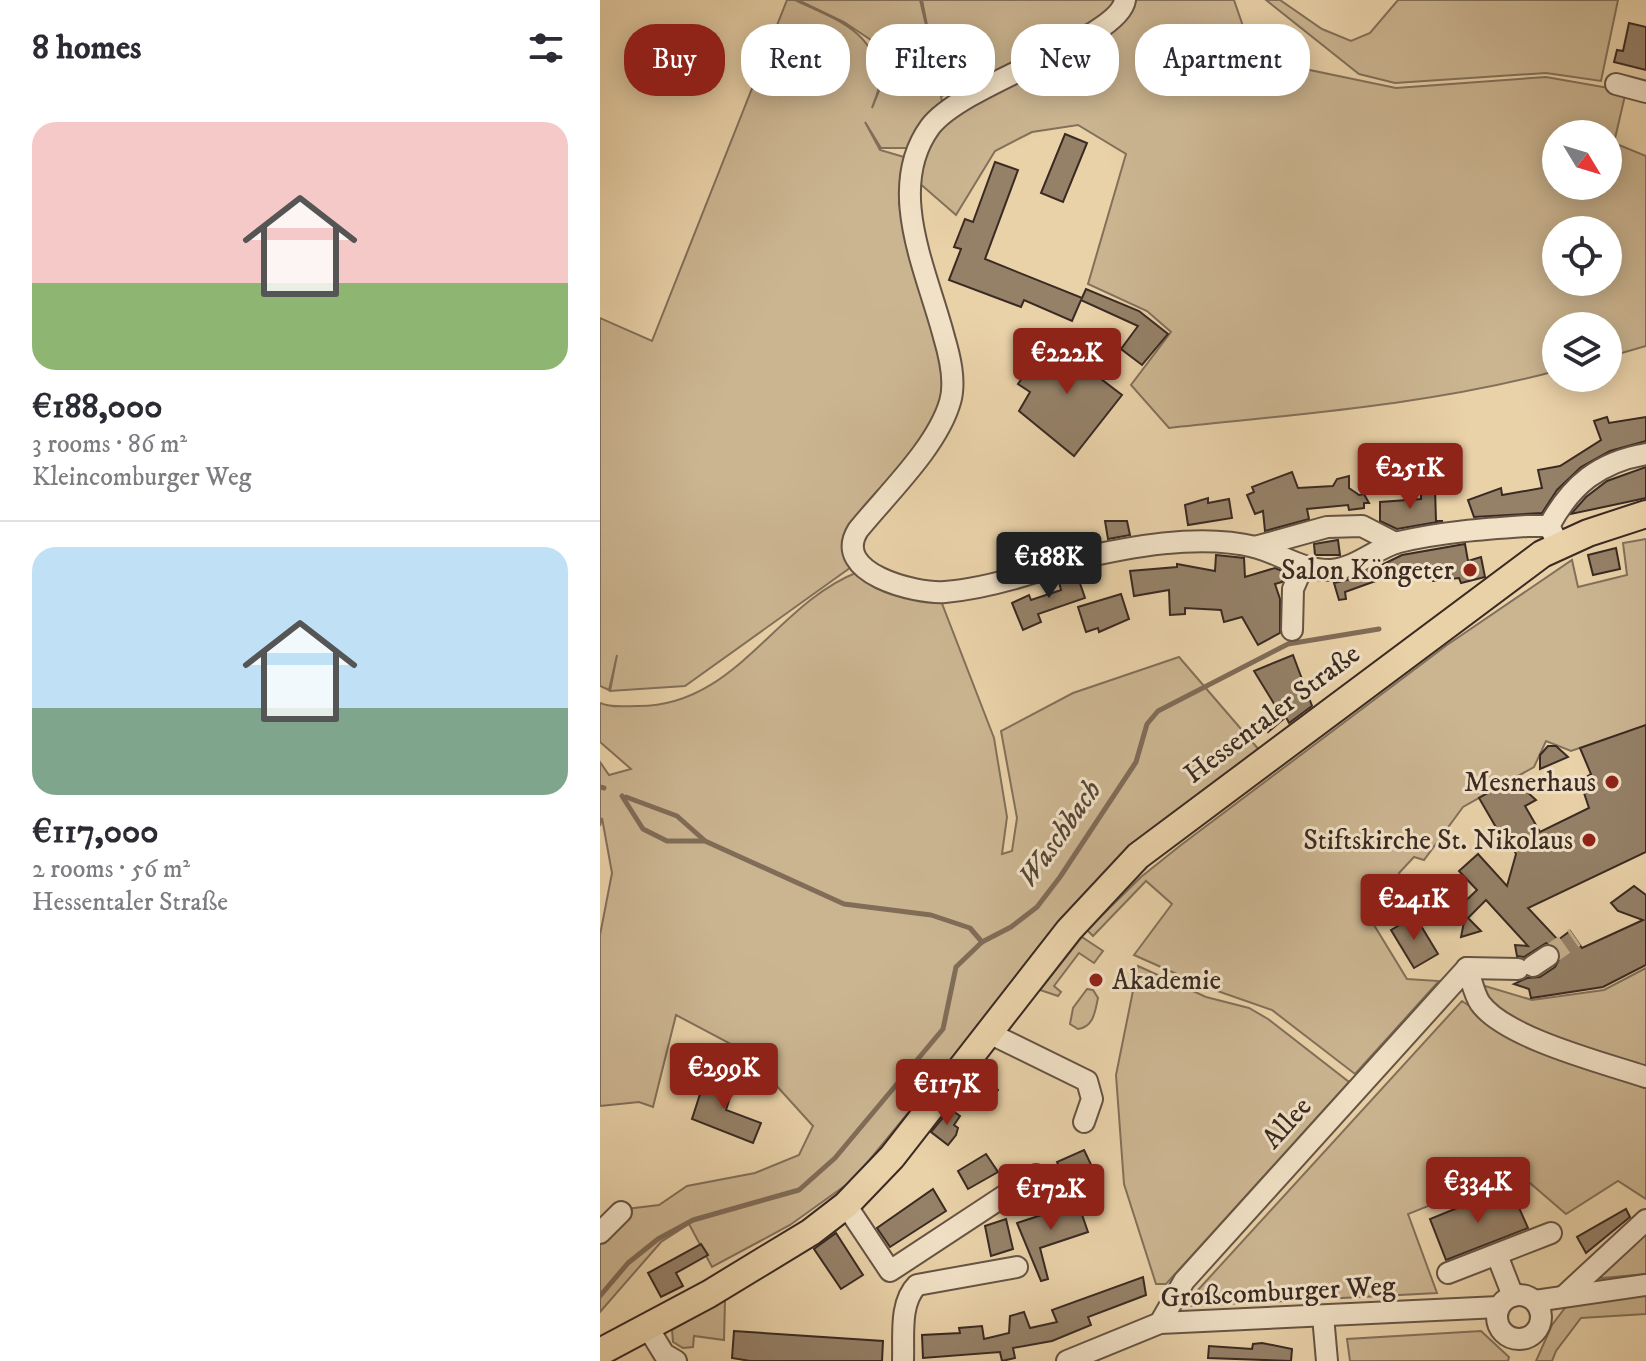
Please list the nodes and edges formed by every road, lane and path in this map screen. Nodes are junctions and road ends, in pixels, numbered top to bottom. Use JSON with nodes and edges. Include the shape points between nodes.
{"nodes":[{"id":1,"x":1125,"y":0,"type":"edge"},
{"id":2,"x":1616,"y":84,"type":"dead end"},
{"id":3,"x":1646,"y":92,"type":"edge"},
{"id":4,"x":1646,"y":454,"type":"edge"},
{"id":5,"x":1646,"y":514,"type":"edge"},
{"id":6,"x":1554,"y":536,"type":"junction"},
{"id":7,"x":1395,"y":543,"type":"junction"},
{"id":8,"x":1255,"y":547,"type":"junction"},
{"id":9,"x":1303,"y":566,"type":"junction"},
{"id":10,"x":1292,"y":630,"type":"dead end"},
{"id":11,"x":1533,"y":964,"type":"tunnel mouth"},
{"id":12,"x":1467,"y":968,"type":"junction"},
{"id":13,"x":989,"y":1033,"type":"junction"},
{"id":14,"x":1646,"y":1077,"type":"edge"},
{"id":15,"x":1084,"y":1122,"type":"dead end"},
{"id":16,"x":1036,"y":1175,"type":"dead end"},
{"id":17,"x":846,"y":1205,"type":"junction"},
{"id":18,"x":621,"y":1212,"type":"dead end"},
{"id":19,"x":1646,"y":1220,"type":"edge"},
{"id":20,"x":600,"y":1233,"type":"edge"},
{"id":21,"x":1551,"y":1233,"type":"dead end"},
{"id":22,"x":1497,"y":1255,"type":"junction"},
{"id":23,"x":1017,"y":1267,"type":"dead end"},
{"id":24,"x":1448,"y":1273,"type":"dead end"},
{"id":25,"x":1646,"y":1285,"type":"edge"},
{"id":26,"x":1564,"y":1296,"type":"junction"},
{"id":27,"x":1506,"y":1301,"type":"junction"},
{"id":28,"x":1535,"y":1301,"type":"junction"},
{"id":29,"x":1323,"y":1316,"type":"junction"},
{"id":30,"x":1160,"y":1323,"type":"junction"},
{"id":31,"x":648,"y":1328,"type":"junction"},
{"id":32,"x":600,"y":1352,"type":"edge"},
{"id":33,"x":676,"y":1361,"type":"edge"},
{"id":34,"x":903,"y":1361,"type":"edge"},
{"id":35,"x":1067,"y":1361,"type":"edge"},
{"id":36,"x":1327,"y":1361,"type":"edge"}],
"edges":[{"from":1,"to":8,"type":"street","via":[[1111,23],[984,86],[931,125],[914,157],[907,203],[951,362],[951,400],[939,430],[858,530],[852,544],[854,559],[862,568],[901,585],[940,592],[975,589],[1063,563],[1160,545]]},
{"from":2,"to":3,"type":"street"},
{"from":4,"to":6,"type":"street","via":[[1598,470],[1565,495]]},
{"from":5,"to":6,"type":"main road","name":"Hessentaler Straße"},
{"from":6,"to":7,"type":"street","via":[[1480,530]]},
{"from":6,"to":13,"type":"main road","name":"Hessentaler Straße","via":[[1458,615],[1138,856],[1069,930],[1029,994]]},
{"from":7,"to":8,"type":"street","via":[[1362,526],[1327,527]]},
{"from":7,"to":9,"type":"street","via":[[1368,559],[1332,570]]},
{"from":8,"to":9,"type":"street"},
{"from":9,"to":10,"type":"street","via":[[1293,589]]},
{"from":11,"to":12,"type":"street"},
{"from":12,"to":14,"type":"street","via":[[1480,1003],[1502,1021],[1530,1037]]},
{"from":12,"to":30,"type":"street","name":"Allee","via":[[1184,1281]]},
{"from":13,"to":15,"type":"street","via":[[1087,1081],[1092,1099]]},
{"from":13,"to":17,"type":"main road","name":"Hessentaler Straße","via":[[892,1157]]},
{"from":16,"to":17,"type":"street","via":[[890,1271]]},
{"from":17,"to":31,"type":"main road","name":"Hessentaler Straße","via":[[811,1232]]},
{"from":18,"to":20,"type":"street"},
{"from":19,"to":26,"type":"street"},
{"from":21,"to":22,"type":"street"},
{"from":22,"to":24,"type":"street"},
{"from":22,"to":27,"type":"street"},
{"from":23,"to":34,"type":"street","via":[[917,1285],[905,1306]]},
{"from":25,"to":26,"type":"street","name":"Großcomburger Weg"},
{"from":26,"to":28,"type":"street","name":"Großcomburger Weg"},
{"from":27,"to":28,"type":"street","name":"Großcomburger Weg","via":[[1523,1295]]},
{"from":27,"to":28,"type":"street","via":[[1500,1327],[1523,1338],[1539,1326],[1541,1313]]},
{"from":27,"to":29,"type":"street","name":"Großcomburger Weg"},
{"from":29,"to":30,"type":"street","name":"Großcomburger Weg"},
{"from":29,"to":36,"type":"street"},
{"from":30,"to":35,"type":"street","name":"Großcomburger Weg"},
{"from":31,"to":32,"type":"main road","name":"Hessentaler Straße"},
{"from":31,"to":33,"type":"street","via":[[664,1354]]}]}
